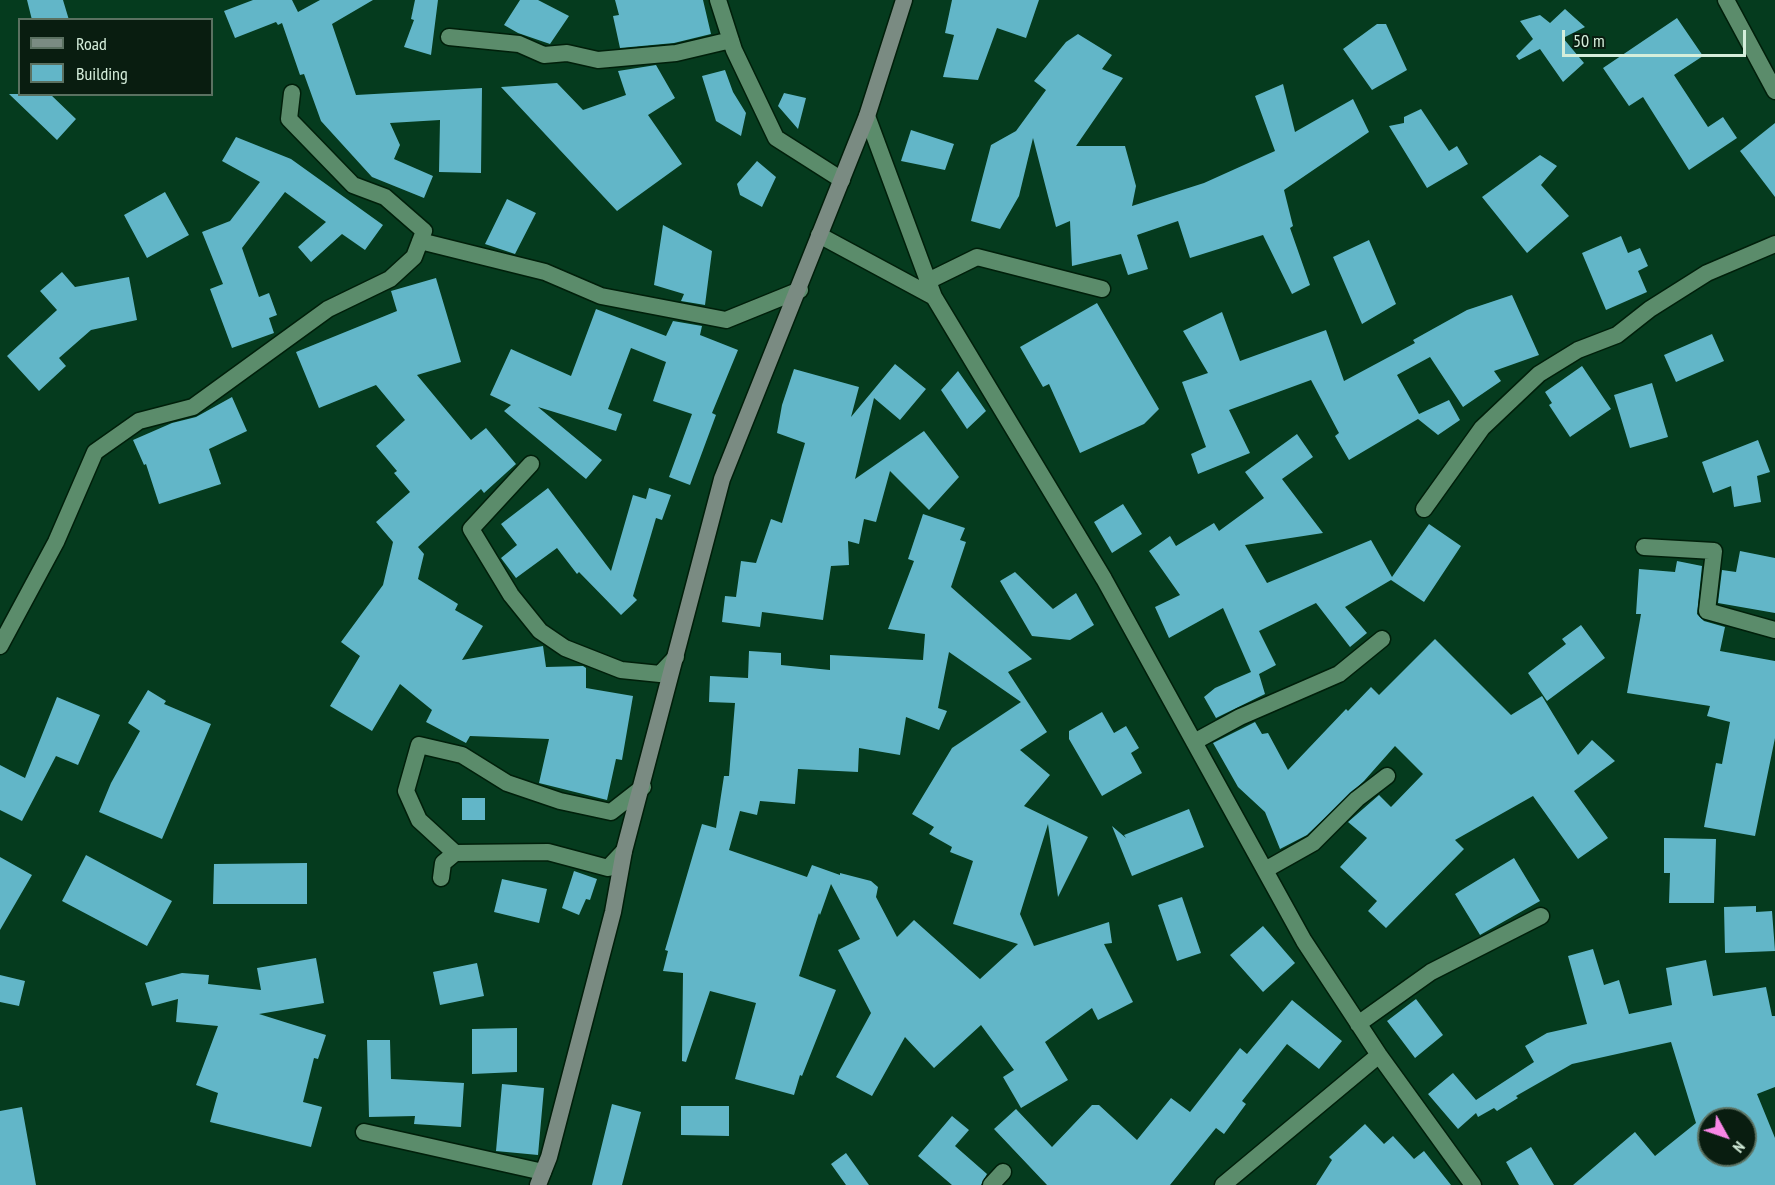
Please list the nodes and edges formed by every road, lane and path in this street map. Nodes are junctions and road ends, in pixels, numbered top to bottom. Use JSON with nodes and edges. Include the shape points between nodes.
{"nodes":[{"id":1,"x":718,"y":0,"type":"edge"},
{"id":2,"x":904,"y":0,"type":"edge"},
{"id":3,"x":1726,"y":0,"type":"edge"},
{"id":4,"x":449,"y":37,"type":"dead end"},
{"id":5,"x":731,"y":40,"type":"junction"},
{"id":6,"x":1775,"y":91,"type":"edge"},
{"id":7,"x":292,"y":93,"type":"dead end"},
{"id":8,"x":867,"y":116,"type":"junction"},
{"id":9,"x":842,"y":180,"type":"junction"},
{"id":10,"x":819,"y":235,"type":"junction"},
{"id":11,"x":420,"y":241,"type":"junction"},
{"id":12,"x":1775,"y":244,"type":"edge"},
{"id":13,"x":931,"y":289,"type":"junction"},
{"id":14,"x":1102,"y":289,"type":"dead end"},
{"id":15,"x":800,"y":290,"type":"junction"},
{"id":16,"x":531,"y":464,"type":"dead end"},
{"id":17,"x":1424,"y":509,"type":"dead end"},
{"id":18,"x":1644,"y":547,"type":"dead end"},
{"id":19,"x":1775,"y":630,"type":"edge"},
{"id":20,"x":1382,"y":639,"type":"dead end"},
{"id":21,"x":0,"y":646,"type":"edge"},
{"id":22,"x":676,"y":657,"type":"junction"},
{"id":23,"x":1194,"y":742,"type":"junction"},
{"id":24,"x":1387,"y":776,"type":"dead end"},
{"id":25,"x":643,"y":787,"type":"junction"},
{"id":26,"x":624,"y":851,"type":"junction"},
{"id":27,"x":455,"y":853,"type":"junction"},
{"id":28,"x":1265,"y":870,"type":"junction"},
{"id":29,"x":441,"y":878,"type":"dead end"},
{"id":30,"x":1541,"y":916,"type":"dead end"},
{"id":31,"x":1358,"y":1024,"type":"junction"},
{"id":32,"x":1379,"y":1055,"type":"junction"},
{"id":33,"x":364,"y":1132,"type":"dead end"},
{"id":34,"x":1003,"y":1172,"type":"dead end"},
{"id":35,"x":544,"y":1175,"type":"edge"},
{"id":36,"x":991,"y":1185,"type":"edge"},
{"id":37,"x":1223,"y":1185,"type":"edge"},
{"id":38,"x":1473,"y":1185,"type":"edge"}],
"edges":[{"from":1,"to":5,"type":"street"},
{"from":2,"to":8,"type":"main road"},
{"from":3,"to":6,"type":"street"},
{"from":4,"to":5,"type":"street","via":[[519,44],[544,56],[567,54],[598,60],[676,53]]},
{"from":5,"to":9,"type":"street","via":[[776,138]]},
{"from":7,"to":11,"type":"street","via":[[289,119],[352,185],[385,197],[424,231]]},
{"from":8,"to":9,"type":"main road"},
{"from":8,"to":13,"type":"street"},
{"from":9,"to":10,"type":"main road"},
{"from":10,"to":13,"type":"street"},
{"from":10,"to":15,"type":"main road"},
{"from":11,"to":15,"type":"street","via":[[545,272],[601,296],[726,320]]},
{"from":11,"to":21,"type":"street","via":[[414,257],[390,279],[328,309],[193,406],[140,421],[94,452],[56,542]]},
{"from":12,"to":17,"type":"street","via":[[1707,273],[1617,335],[1578,350],[1539,374],[1482,428]]},
{"from":13,"to":14,"type":"street","via":[[977,257]]},
{"from":13,"to":23,"type":"street","via":[[1104,579]]},
{"from":15,"to":22,"type":"main road","via":[[722,478]]},
{"from":16,"to":22,"type":"street","via":[[471,529],[511,595],[540,631],[565,648],[621,670],[660,674]]},
{"from":18,"to":19,"type":"street","via":[[1714,551],[1707,611]]},
{"from":20,"to":23,"type":"street","via":[[1339,674],[1240,717]]},
{"from":22,"to":25,"type":"main road"},
{"from":23,"to":28,"type":"street"},
{"from":24,"to":28,"type":"street","via":[[1357,799],[1313,843]]},
{"from":25,"to":26,"type":"main road"},
{"from":25,"to":27,"type":"street","via":[[610,812],[507,783],[462,754],[419,745],[406,791],[419,820]]},
{"from":26,"to":27,"type":"street","via":[[608,867],[548,852]]},
{"from":26,"to":35,"type":"main road","via":[[613,912]]},
{"from":27,"to":29,"type":"street","via":[[443,863]]},
{"from":28,"to":31,"type":"street","via":[[1304,941]]},
{"from":30,"to":31,"type":"street","via":[[1431,972]]},
{"from":31,"to":32,"type":"street"},
{"from":32,"to":37,"type":"street"},
{"from":32,"to":38,"type":"street"},
{"from":33,"to":35,"type":"street"},
{"from":34,"to":36,"type":"street"}]}
